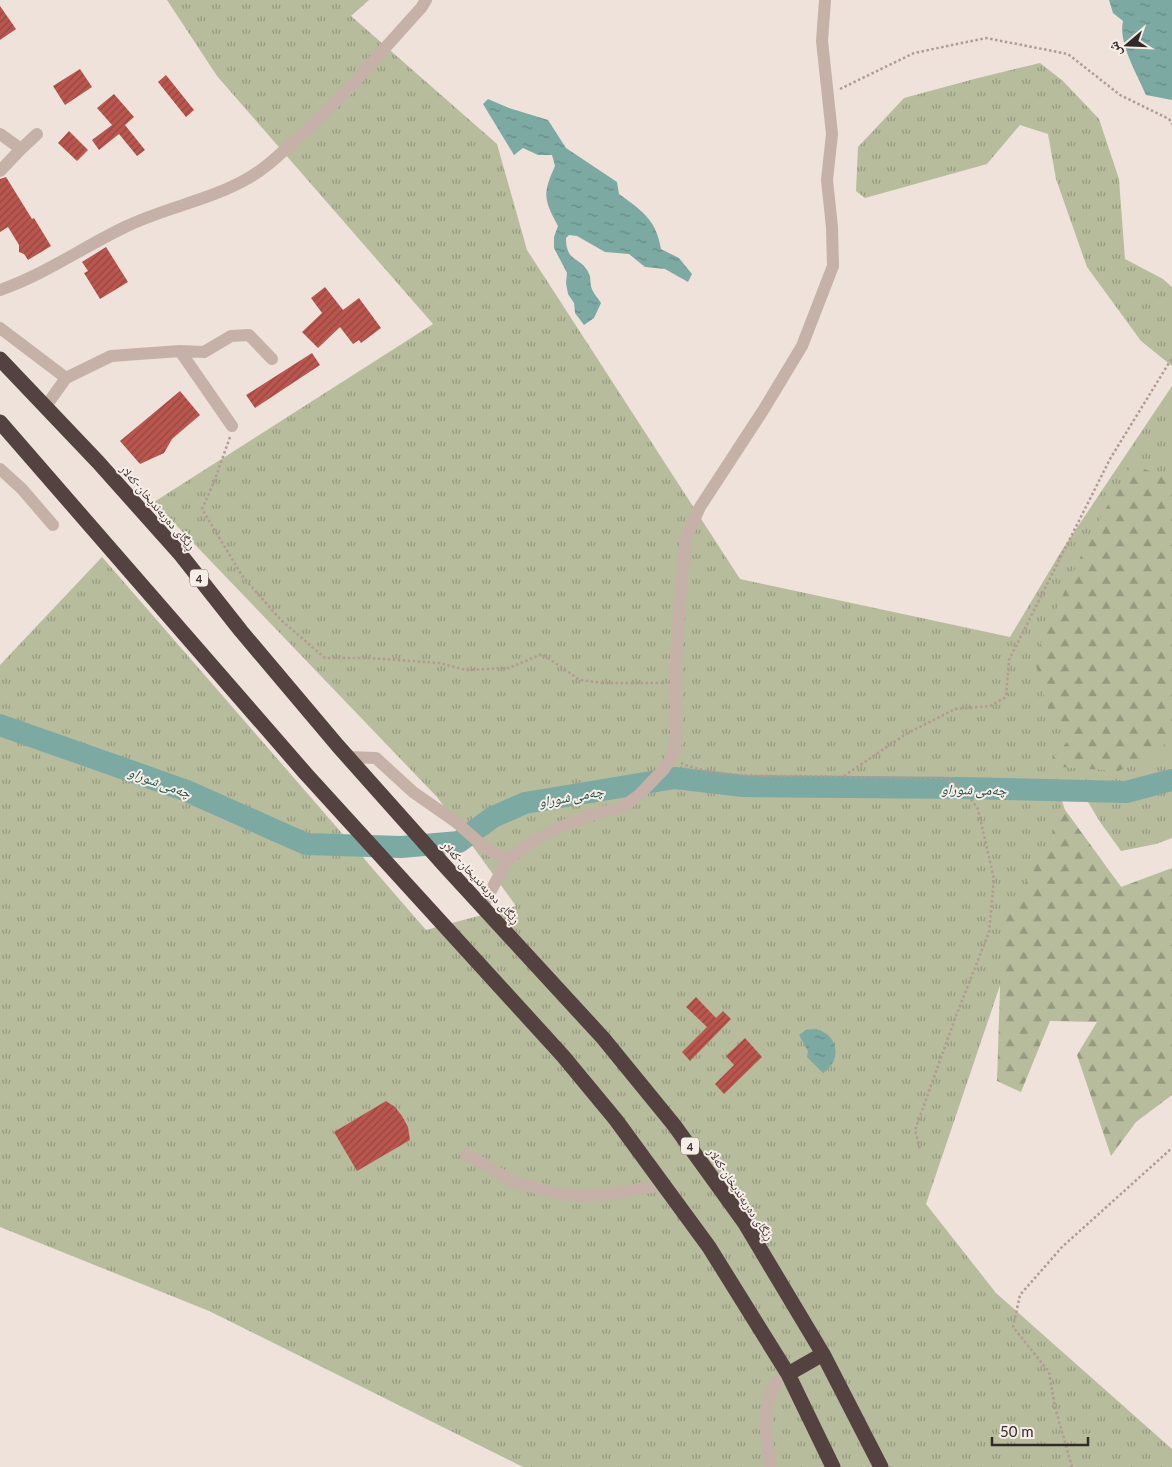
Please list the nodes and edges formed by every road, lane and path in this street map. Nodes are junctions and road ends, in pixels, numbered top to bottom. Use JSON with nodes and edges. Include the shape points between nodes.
{"nodes":[{"id":1,"x":426,"y":0,"type":"edge"},
{"id":2,"x":825,"y":0,"type":"edge"},
{"id":3,"x":828,"y":96,"type":"junction"},
{"id":4,"x":1172,"y":124,"type":"edge"},
{"id":5,"x":0,"y":134,"type":"edge"},
{"id":6,"x":38,"y":134,"type":"dead end"},
{"id":7,"x":21,"y":149,"type":"junction"},
{"id":8,"x":0,"y":172,"type":"edge"},
{"id":9,"x":0,"y":290,"type":"edge"},
{"id":10,"x":0,"y":328,"type":"edge"},
{"id":11,"x":180,"y":351,"type":"junction"},
{"id":12,"x":1172,"y":358,"type":"edge"},
{"id":13,"x":0,"y":359,"type":"edge"},
{"id":14,"x":272,"y":359,"type":"dead end"},
{"id":15,"x":66,"y":378,"type":"junction"},
{"id":16,"x":46,"y":406,"type":"junction"},
{"id":17,"x":0,"y":422,"type":"edge"},
{"id":18,"x":232,"y":426,"type":"joint"},
{"id":19,"x":0,"y":469,"type":"edge"},
{"id":20,"x":53,"y":526,"type":"dead end"},
{"id":21,"x":676,"y":683,"type":"junction"},
{"id":22,"x":348,"y":757,"type":"junction"},
{"id":23,"x":671,"y":758,"type":"junction"},
{"id":24,"x":843,"y":777,"type":"junction"},
{"id":25,"x":508,"y":860,"type":"junction"},
{"id":26,"x":483,"y":906,"type":"junction"},
{"id":27,"x":1172,"y":1148,"type":"edge"},
{"id":28,"x":920,"y":1149,"type":"dead end"},
{"id":29,"x":466,"y":1154,"type":"dead end"},
{"id":30,"x":664,"y":1184,"type":"junction"},
{"id":31,"x":823,"y":1354,"type":"junction"},
{"id":32,"x":788,"y":1374,"type":"junction"},
{"id":33,"x":771,"y":1467,"type":"edge"},
{"id":34,"x":833,"y":1467,"type":"edge"},
{"id":35,"x":881,"y":1467,"type":"edge"},
{"id":36,"x":1072,"y":1467,"type":"edge"}],
"edges":[{"from":1,"to":9,"type":"street","via":[[322,116],[265,167],[215,193],[126,226]]},
{"from":2,"to":3,"type":"street","via":[[822,41]]},
{"from":3,"to":4,"type":"path","via":[[914,53],[986,38],[1068,54],[1120,95]]},
{"from":3,"to":21,"type":"street","via":[[832,134],[827,180],[833,266],[802,346],[700,507],[686,538]]},
{"from":5,"to":7,"type":"street"},
{"from":6,"to":7,"type":"street"},
{"from":7,"to":8,"type":"street"},
{"from":10,"to":15,"type":"street"},
{"from":11,"to":14,"type":"street","via":[[204,352],[231,336],[249,334]]},
{"from":11,"to":15,"type":"street","via":[[111,356]]},
{"from":11,"to":18,"type":"street"},
{"from":12,"to":24,"type":"path","via":[[1110,458],[1009,660],[1006,696],[990,706],[955,709],[906,734]]},
{"from":13,"to":16,"type":"highway","name":"ڕێگای دەربەندیخان-کەلار","number":"4"},
{"from":15,"to":16,"type":"street"},
{"from":16,"to":22,"type":"highway","name":"ڕێگای دەربەندیخان-کەلار","number":"4","via":[[181,556]]},
{"from":17,"to":30,"type":"highway","via":[[306,774],[563,1056]]},
{"from":18,"to":21,"type":"path","via":[[202,509],[243,577],[281,620],[325,658],[440,663],[466,670],[509,668],[542,654],[580,680]]},
{"from":19,"to":20,"type":"street","via":[[22,488]]},
{"from":21,"to":23,"type":"street","via":[[676,743]]},
{"from":22,"to":25,"type":"street","via":[[376,758],[413,792],[456,822],[483,846]]},
{"from":22,"to":26,"type":"highway","name":"ڕێگای دەربەندیخان-کەلار","number":"4"},
{"from":23,"to":24,"type":"path","via":[[689,766],[722,772]]},
{"from":23,"to":25,"type":"street","via":[[639,795],[621,808],[558,828]]},
{"from":24,"to":28,"type":"path","via":[[945,778],[963,788],[978,809],[994,878],[989,932],[915,1130]]},
{"from":25,"to":26,"type":"street"},
{"from":26,"to":31,"type":"highway","name":"ڕێگای دەربەندیخان-کەلار","number":"4","via":[[604,1038],[674,1125],[744,1222]]},
{"from":27,"to":36,"type":"path","via":[[1062,1247],[1020,1296],[1013,1327],[1049,1372]]},
{"from":29,"to":30,"type":"street","via":[[514,1182],[568,1196],[615,1194]]},
{"from":30,"to":32,"type":"highway","via":[[709,1247]]},
{"from":31,"to":32,"type":"highway"},
{"from":31,"to":35,"type":"highway","name":"ڕێگای دەربەندیخان-کەلار","number":"4"},
{"from":32,"to":33,"type":"street","via":[[776,1382],[768,1407]]},
{"from":32,"to":34,"type":"highway"}]}
